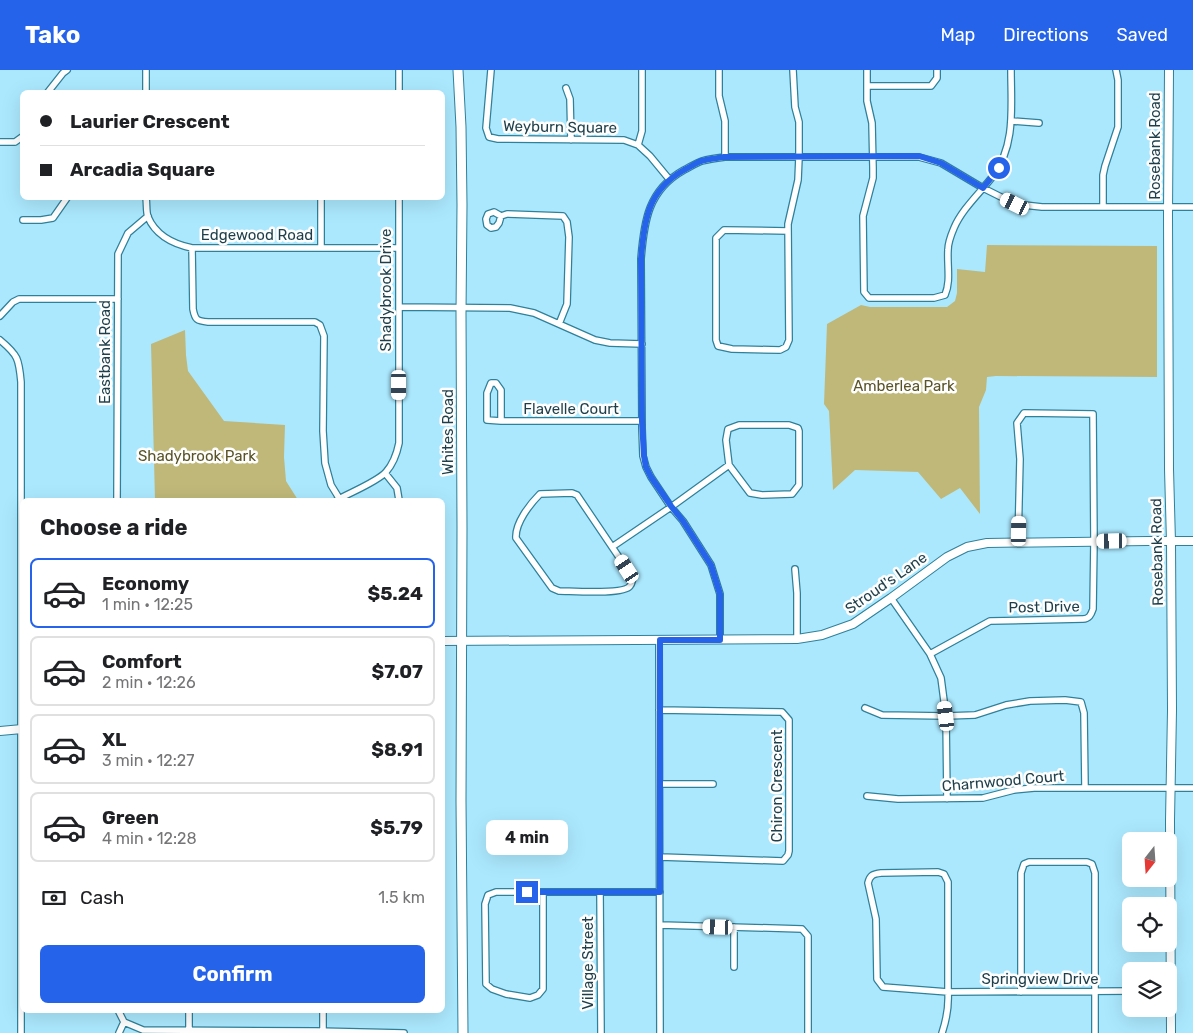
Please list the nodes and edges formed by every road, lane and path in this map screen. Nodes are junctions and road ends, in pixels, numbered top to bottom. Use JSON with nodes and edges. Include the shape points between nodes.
{"nodes":[{"id":1,"x":146,"y":70,"type":"edge"},
{"id":2,"x":399,"y":70,"type":"edge"},
{"id":3,"x":458,"y":70,"type":"edge"},
{"id":4,"x":491,"y":70,"type":"edge"},
{"id":5,"x":642,"y":70,"type":"edge"},
{"id":6,"x":719,"y":70,"type":"edge"},
{"id":7,"x":793,"y":70,"type":"edge"},
{"id":8,"x":867,"y":70,"type":"edge"},
{"id":9,"x":937,"y":70,"type":"edge"},
{"id":10,"x":1010,"y":70,"type":"edge"},
{"id":11,"x":1116,"y":70,"type":"edge"},
{"id":12,"x":1169,"y":70,"type":"edge"},
{"id":13,"x":63,"y":71,"type":"edge"},
{"id":14,"x":867,"y":86,"type":"junction"},
{"id":15,"x":566,"y":88,"type":"dead end"},
{"id":16,"x":49,"y":90,"type":"edge"},
{"id":17,"x":146,"y":90,"type":"edge"},
{"id":18,"x":399,"y":90,"type":"edge"},
{"id":19,"x":1011,"y":121,"type":"junction"},
{"id":20,"x":1039,"y":123,"type":"dead end"},
{"id":21,"x":20,"y":140,"type":"edge"},
{"id":22,"x":571,"y":140,"type":"junction"},
{"id":23,"x":0,"y":142,"type":"edge"},
{"id":24,"x":638,"y":145,"type":"junction"},
{"id":25,"x":724,"y":157,"type":"junction"},
{"id":26,"x":799,"y":157,"type":"junction"},
{"id":27,"x":872,"y":157,"type":"junction"},
{"id":28,"x":669,"y":179,"type":"junction"},
{"id":29,"x":983,"y":188,"type":"junction"},
{"id":30,"x":66,"y":200,"type":"edge"},
{"id":31,"x":146,"y":200,"type":"edge"},
{"id":32,"x":320,"y":200,"type":"edge"},
{"id":33,"x":399,"y":200,"type":"edge"},
{"id":34,"x":1168,"y":206,"type":"junction"},
{"id":35,"x":1103,"y":207,"type":"junction"},
{"id":36,"x":1193,"y":207,"type":"edge"},
{"id":37,"x":148,"y":216,"type":"junction"},
{"id":38,"x":501,"y":216,"type":"dead end"},
{"id":39,"x":23,"y":220,"type":"dead end"},
{"id":40,"x":788,"y":231,"type":"junction"},
{"id":41,"x":320,"y":247,"type":"junction"},
{"id":42,"x":192,"y":248,"type":"junction"},
{"id":43,"x":398,"y":248,"type":"junction"},
{"id":44,"x":118,"y":299,"type":"junction"},
{"id":45,"x":399,"y":306,"type":"junction"},
{"id":46,"x":461,"y":307,"type":"junction"},
{"id":47,"x":0,"y":316,"type":"edge"},
{"id":48,"x":559,"y":324,"type":"junction"},
{"id":49,"x":0,"y":340,"type":"edge"},
{"id":50,"x":642,"y":344,"type":"junction"},
{"id":51,"x":501,"y":421,"type":"junction"},
{"id":52,"x":642,"y":421,"type":"junction"},
{"id":53,"x":729,"y":465,"type":"junction"},
{"id":54,"x":385,"y":473,"type":"junction"},
{"id":55,"x":21,"y":498,"type":"edge"},
{"id":56,"x":117,"y":498,"type":"edge"},
{"id":57,"x":337,"y":498,"type":"edge"},
{"id":58,"x":340,"y":498,"type":"edge"},
{"id":59,"x":399,"y":498,"type":"edge"},
{"id":60,"x":671,"y":506,"type":"junction"},
{"id":61,"x":1094,"y":541,"type":"junction"},
{"id":62,"x":1193,"y":541,"type":"edge"},
{"id":63,"x":1171,"y":542,"type":"junction"},
{"id":64,"x":1018,"y":543,"type":"junction"},
{"id":65,"x":612,"y":546,"type":"junction"},
{"id":66,"x":795,"y":569,"type":"dead end"},
{"id":67,"x":891,"y":598,"type":"junction"},
{"id":68,"x":797,"y":639,"type":"junction"},
{"id":69,"x":660,"y":640,"type":"junction"},
{"id":70,"x":720,"y":640,"type":"junction"},
{"id":71,"x":445,"y":641,"type":"edge"},
{"id":72,"x":462,"y":641,"type":"junction"},
{"id":73,"x":930,"y":654,"type":"junction"},
{"id":74,"x":865,"y":708,"type":"dead end"},
{"id":75,"x":659,"y":710,"type":"junction"},
{"id":76,"x":946,"y":716,"type":"junction"},
{"id":77,"x":20,"y":729,"type":"edge"},
{"id":78,"x":0,"y":731,"type":"edge"},
{"id":79,"x":660,"y":784,"type":"junction"},
{"id":80,"x":713,"y":784,"type":"dead end"},
{"id":81,"x":1085,"y":788,"type":"junction"},
{"id":82,"x":1170,"y":788,"type":"junction"},
{"id":83,"x":1193,"y":788,"type":"edge"},
{"id":84,"x":867,"y":796,"type":"dead end"},
{"id":85,"x":947,"y":799,"type":"junction"},
{"id":86,"x":660,"y":857,"type":"junction"},
{"id":87,"x":542,"y":892,"type":"junction"},
{"id":88,"x":600,"y":892,"type":"junction"},
{"id":89,"x":660,"y":892,"type":"junction"},
{"id":90,"x":660,"y":924,"type":"junction"},
{"id":91,"x":734,"y":927,"type":"junction"},
{"id":92,"x":1170,"y":962,"type":"edge"},
{"id":93,"x":734,"y":967,"type":"dead end"},
{"id":94,"x":1095,"y":991,"type":"junction"},
{"id":95,"x":1122,"y":991,"type":"edge"},
{"id":96,"x":948,"y":992,"type":"junction"},
{"id":97,"x":1021,"y":992,"type":"junction"},
{"id":98,"x":21,"y":1013,"type":"edge"},
{"id":99,"x":120,"y":1013,"type":"edge"},
{"id":100,"x":189,"y":1013,"type":"edge"},
{"id":101,"x":323,"y":1013,"type":"edge"},
{"id":102,"x":1171,"y":1017,"type":"edge"},
{"id":103,"x":124,"y":1022,"type":"junction"},
{"id":104,"x":189,"y":1030,"type":"junction"},
{"id":105,"x":323,"y":1032,"type":"edge"},
{"id":106,"x":21,"y":1033,"type":"edge"},
{"id":107,"x":119,"y":1033,"type":"edge"},
{"id":108,"x":404,"y":1033,"type":"edge"},
{"id":109,"x":463,"y":1033,"type":"edge"},
{"id":110,"x":600,"y":1033,"type":"edge"},
{"id":111,"x":660,"y":1033,"type":"edge"},
{"id":112,"x":808,"y":1033,"type":"edge"},
{"id":113,"x":942,"y":1033,"type":"edge"},
{"id":114,"x":1095,"y":1033,"type":"edge"},
{"id":115,"x":1171,"y":1033,"type":"edge"}],
"edges":[{"from":1,"to":17,"type":"street"},
{"from":2,"to":18,"type":"street"},
{"from":3,"to":46,"type":"main road","name":"Whites Road"},
{"from":4,"to":22,"type":"street","name":"Weyburn Square","via":[[486,128],[489,137]]},
{"from":5,"to":24,"type":"street","name":"Weyburn Square","via":[[642,130]]},
{"from":6,"to":25,"type":"street","via":[[725,121]]},
{"from":7,"to":26,"type":"street"},
{"from":8,"to":14,"type":"street"},
{"from":9,"to":14,"type":"street","via":[[937,78],[931,86]]},
{"from":10,"to":19,"type":"street"},
{"from":11,"to":35,"type":"street","via":[[1118,127],[1103,176]]},
{"from":12,"to":34,"type":"street","name":"Rosebank Road"},
{"from":13,"to":16,"type":"street"},
{"from":14,"to":27,"type":"street"},
{"from":15,"to":22,"type":"street","via":[[570,99]]},
{"from":19,"to":20,"type":"street"},
{"from":19,"to":29,"type":"street","via":[[1005,156]]},
{"from":21,"to":23,"type":"street"},
{"from":22,"to":24,"type":"street","name":"Weyburn Square","via":[[624,140]]},
{"from":24,"to":28,"type":"street","name":"Weyburn Square"},
{"from":25,"to":26,"type":"street"},
{"from":25,"to":28,"type":"street","via":[[700,161]]},
{"from":26,"to":27,"type":"street"},
{"from":26,"to":40,"type":"street"},
{"from":27,"to":29,"type":"street","via":[[919,156],[941,163]]},
{"from":27,"to":29,"type":"street","via":[[873,178],[863,216],[864,292],[869,298],[945,296],[951,237],[963,213]]},
{"from":28,"to":50,"type":"street","via":[[657,193],[643,233]]},
{"from":29,"to":35,"type":"street","via":[[1015,204]]},
{"from":30,"to":39,"type":"street","via":[[53,218]]},
{"from":31,"to":37,"type":"street","name":"Edgewood Road"},
{"from":32,"to":41,"type":"street"},
{"from":33,"to":43,"type":"street","name":"Shadybrook Drive"},
{"from":34,"to":35,"type":"street"},
{"from":34,"to":36,"type":"street"},
{"from":34,"to":63,"type":"street","name":"Rosebank Road"},
{"from":37,"to":42,"type":"street","name":"Edgewood Road","via":[[162,236]]},
{"from":37,"to":44,"type":"street","name":"Eastbank Road","via":[[128,233],[118,254]]},
{"from":38,"to":48,"type":"street","via":[[563,216],[567,222],[570,237],[567,304]]},
{"from":40,"to":40,"type":"street","via":[[724,230],[716,238],[718,346],[780,350],[786,347],[789,340]]},
{"from":41,"to":42,"type":"street","name":"Edgewood Road"},
{"from":41,"to":43,"type":"street","name":"Edgewood Road"},
{"from":42,"to":57,"type":"street","via":[[193,309],[199,321],[315,322],[320,325],[324,336],[325,463],[330,485]]},
{"from":43,"to":45,"type":"street","name":"Shadybrook Drive"},
{"from":44,"to":47,"type":"street","via":[[18,299]]},
{"from":44,"to":56,"type":"street","name":"Eastbank Road"},
{"from":45,"to":46,"type":"street"},
{"from":45,"to":54,"type":"street","name":"Shadybrook Drive","via":[[399,443],[393,462]]},
{"from":46,"to":48,"type":"street","via":[[510,308],[534,313]]},
{"from":46,"to":72,"type":"main road","name":"Whites Road"},
{"from":48,"to":50,"type":"street","via":[[610,344]]},
{"from":49,"to":55,"type":"street","via":[[20,363]]},
{"from":50,"to":52,"type":"street"},
{"from":51,"to":51,"type":"street","name":"Flavelle Court","via":[[501,390],[496,383],[491,383],[487,393],[487,420]]},
{"from":51,"to":52,"type":"street","name":"Flavelle Court"},
{"from":52,"to":60,"type":"street","via":[[646,467]]},
{"from":53,"to":53,"type":"street","via":[[750,493],[792,494],[799,485],[798,428],[789,425],[739,425],[728,429]]},
{"from":53,"to":60,"type":"street"},
{"from":54,"to":58,"type":"street"},
{"from":54,"to":59,"type":"street","via":[[397,488]]},
{"from":60,"to":65,"type":"street"},
{"from":60,"to":70,"type":"street","via":[[711,565],[720,594]]},
{"from":61,"to":63,"type":"street","name":"Stroud's Lane"},
{"from":61,"to":64,"type":"street","name":"Stroud's Lane"},
{"from":61,"to":64,"type":"street","via":[[1093,414],[1024,413],[1018,423]]},
{"from":61,"to":73,"type":"street","name":"Post Drive","via":[[1093,609],[1086,619],[990,621]]},
{"from":62,"to":63,"type":"street","name":"Stroud's Lane"},
{"from":63,"to":82,"type":"street","name":"Rosebank Road"},
{"from":64,"to":67,"type":"street","name":"Stroud's Lane","via":[[967,547],[946,557]]},
{"from":65,"to":65,"type":"street","via":[[577,495],[572,493],[540,494],[517,526],[516,538],[552,588],[559,591],[615,591],[630,586],[633,578]]},
{"from":66,"to":68,"type":"street"},
{"from":67,"to":68,"type":"street","name":"Stroud's Lane","via":[[837,631]]},
{"from":67,"to":73,"type":"street"},
{"from":68,"to":70,"type":"street","name":"Stroud's Lane"},
{"from":69,"to":70,"type":"street","name":"Stroud's Lane"},
{"from":69,"to":72,"type":"street","name":"Stroud's Lane"},
{"from":69,"to":75,"type":"street"},
{"from":71,"to":72,"type":"street","name":"Stroud's Lane"},
{"from":72,"to":109,"type":"main road","name":"Whites Road"},
{"from":73,"to":76,"type":"street","via":[[941,678]]},
{"from":74,"to":76,"type":"street","via":[[882,715]]},
{"from":75,"to":79,"type":"street"},
{"from":75,"to":86,"type":"street","name":"Chiron Crescent","via":[[782,712],[789,720],[790,851],[783,861]]},
{"from":76,"to":81,"type":"street","via":[[975,715],[1030,701],[1081,702]]},
{"from":76,"to":85,"type":"street"},
{"from":77,"to":78,"type":"street"},
{"from":79,"to":80,"type":"street"},
{"from":79,"to":86,"type":"street"},
{"from":81,"to":82,"type":"street","name":"Charnwood Court"},
{"from":81,"to":85,"type":"street","name":"Charnwood Court","via":[[1034,788],[983,798]]},
{"from":82,"to":83,"type":"street","name":"Charnwood Court"},
{"from":82,"to":92,"type":"street","name":"Rosebank Road"},
{"from":84,"to":85,"type":"street","name":"Charnwood Court"},
{"from":86,"to":89,"type":"street"},
{"from":87,"to":87,"type":"street","via":[[496,892],[488,895],[485,904],[486,984],[492,989],[530,998],[538,996],[543,988]]},
{"from":87,"to":88,"type":"street"},
{"from":88,"to":89,"type":"street"},
{"from":88,"to":110,"type":"street","name":"Village Street"},
{"from":89,"to":90,"type":"street"},
{"from":90,"to":91,"type":"street"},
{"from":90,"to":111,"type":"street"},
{"from":91,"to":93,"type":"street"},
{"from":91,"to":112,"type":"street","via":[[802,928],[808,936]]},
{"from":94,"to":95,"type":"street","name":"Springview Drive"},
{"from":94,"to":97,"type":"street","name":"Springview Drive"},
{"from":94,"to":97,"type":"street","via":[[1095,873],[1092,864],[1029,862],[1024,864],[1021,873]]},
{"from":94,"to":114,"type":"street"},
{"from":96,"to":96,"type":"street","name":"Springview Drive","via":[[948,882],[944,874],[873,874],[868,883],[876,919],[877,979],[883,987]]},
{"from":96,"to":97,"type":"street","name":"Springview Drive"},
{"from":96,"to":113,"type":"street","via":[[948,1016]]},
{"from":98,"to":106,"type":"street"},
{"from":99,"to":103,"type":"street"},
{"from":100,"to":104,"type":"street"},
{"from":101,"to":105,"type":"street"},
{"from":102,"to":115,"type":"street","name":"Rosebank Road"},
{"from":103,"to":104,"type":"street","via":[[143,1030]]},
{"from":103,"to":107,"type":"street"},
{"from":104,"to":105,"type":"street"},
{"from":105,"to":108,"type":"street"}]}
